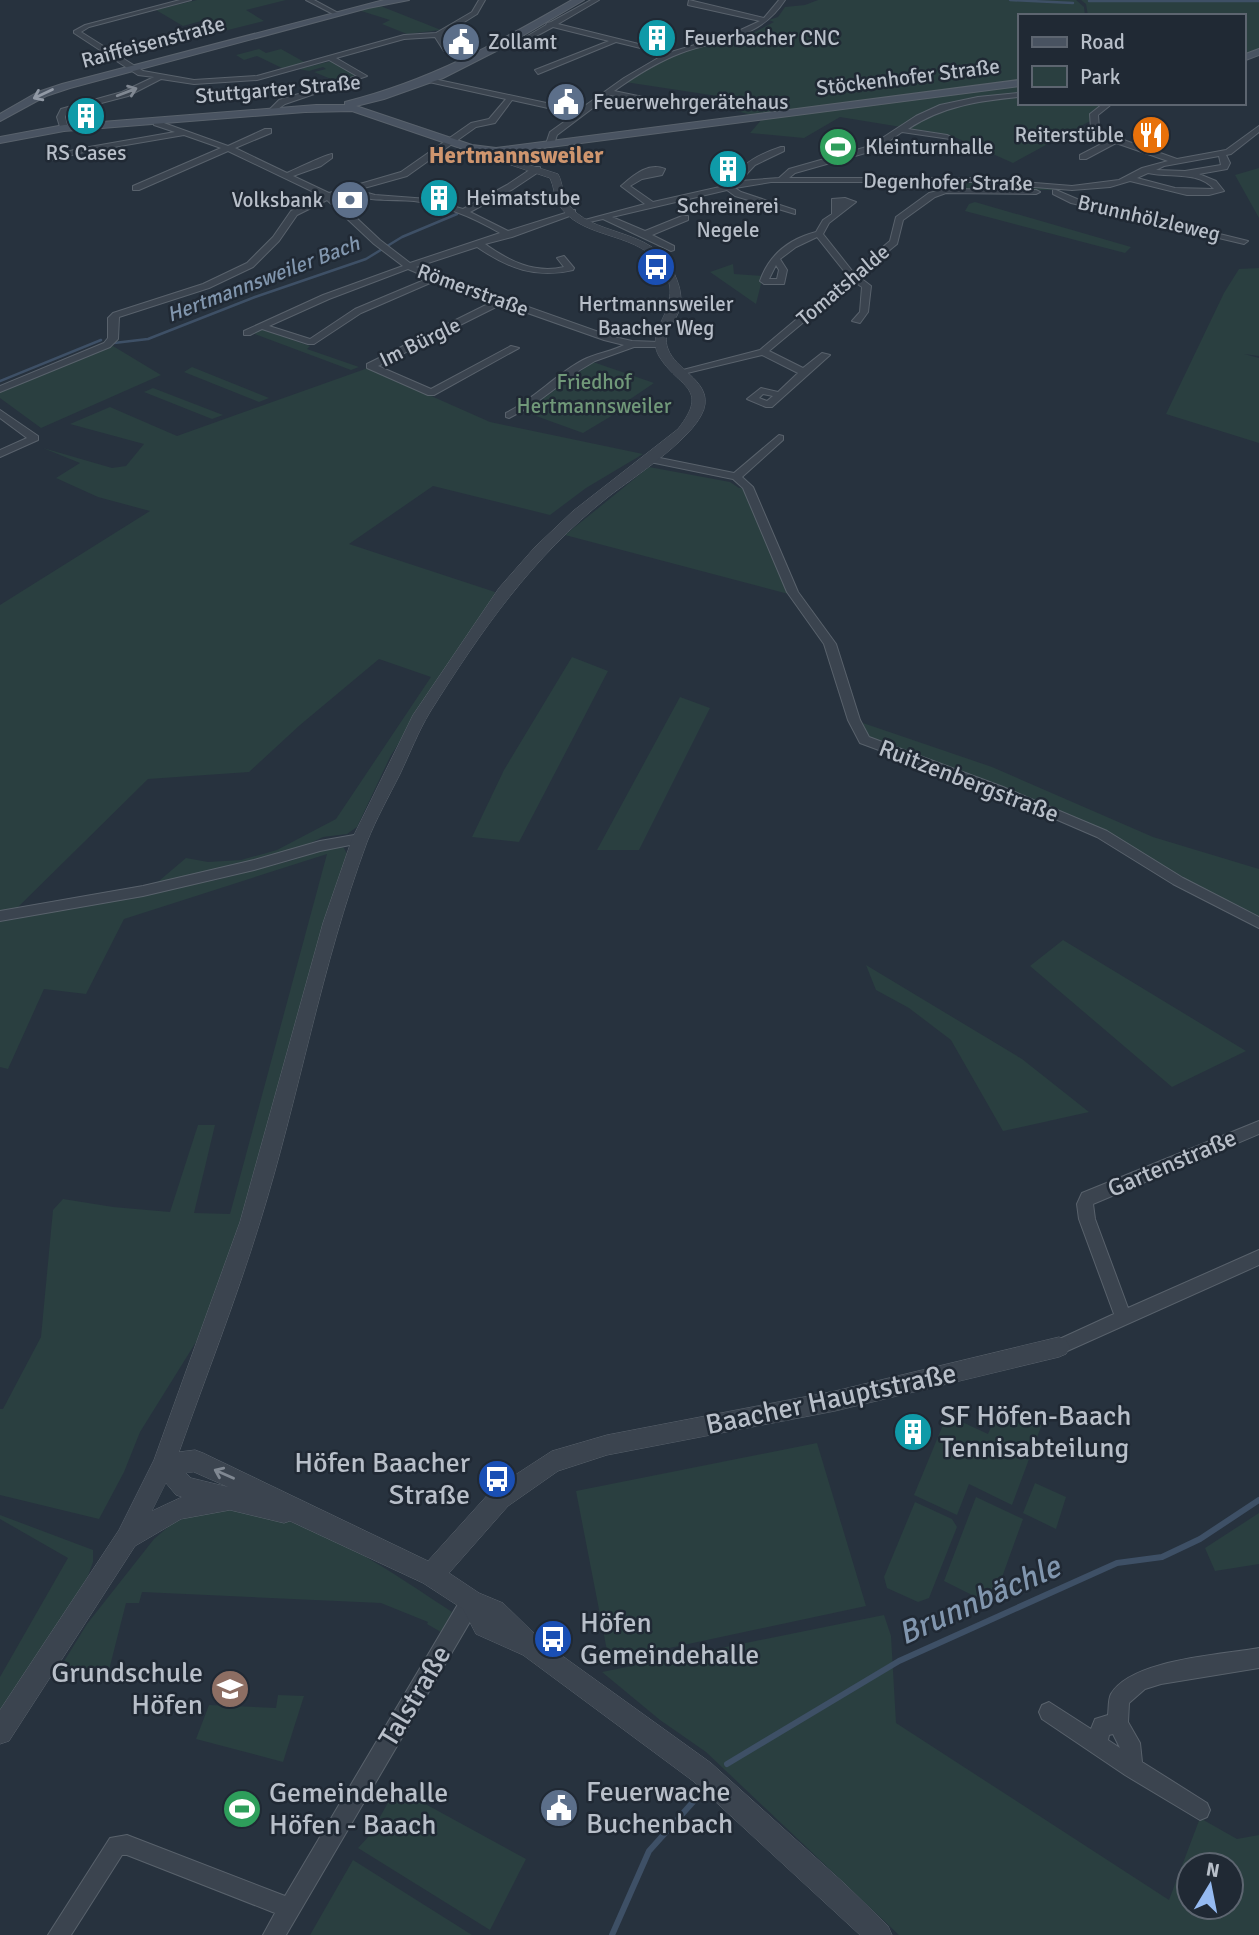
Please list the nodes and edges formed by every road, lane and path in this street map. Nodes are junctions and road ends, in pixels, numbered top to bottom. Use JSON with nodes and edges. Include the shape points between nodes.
{"nodes":[{"id":1,"x":188,"y":0,"type":"edge"},
{"id":2,"x":309,"y":0,"type":"edge"},
{"id":3,"x":404,"y":0,"type":"edge"},
{"id":4,"x":482,"y":0,"type":"edge"},
{"id":5,"x":579,"y":0,"type":"edge"},
{"id":6,"x":596,"y":0,"type":"edge"},
{"id":7,"x":691,"y":0,"type":"edge"},
{"id":8,"x":782,"y":0,"type":"edge"},
{"id":9,"x":564,"y":5,"type":"edge"},
{"id":10,"x":335,"y":13,"type":"junction"},
{"id":11,"x":764,"y":20,"type":"junction"},
{"id":12,"x":549,"y":24,"type":"junction"},
{"id":13,"x":438,"y":35,"type":"junction"},
{"id":14,"x":616,"y":40,"type":"junction"},
{"id":15,"x":512,"y":47,"type":"dead end"},
{"id":16,"x":673,"y":54,"type":"junction"},
{"id":17,"x":331,"y":58,"type":"junction"},
{"id":18,"x":475,"y":58,"type":"junction"},
{"id":19,"x":131,"y":67,"type":"junction"},
{"id":20,"x":538,"y":72,"type":"dead end"},
{"id":21,"x":158,"y":78,"type":"junction"},
{"id":22,"x":432,"y":80,"type":"junction"},
{"id":23,"x":1018,"y":83,"type":"edge"},
{"id":24,"x":608,"y":92,"type":"junction"},
{"id":25,"x":397,"y":93,"type":"junction"},
{"id":26,"x":1018,"y":95,"type":"edge"},
{"id":27,"x":510,"y":98,"type":"junction"},
{"id":28,"x":664,"y":104,"type":"dead end"},
{"id":29,"x":1106,"y":105,"type":"edge"},
{"id":30,"x":306,"y":109,"type":"junction"},
{"id":31,"x":272,"y":111,"type":"junction"},
{"id":32,"x":581,"y":113,"type":"junction"},
{"id":33,"x":0,"y":118,"type":"edge"},
{"id":34,"x":390,"y":119,"type":"junction"},
{"id":35,"x":157,"y":120,"type":"junction"},
{"id":36,"x":64,"y":128,"type":"junction"},
{"id":37,"x":1259,"y":128,"type":"edge"},
{"id":38,"x":903,"y":130,"type":"junction"},
{"id":39,"x":268,"y":131,"type":"dead end"},
{"id":40,"x":185,"y":133,"type":"junction"},
{"id":41,"x":947,"y":137,"type":"dead end"},
{"id":42,"x":0,"y":140,"type":"edge"},
{"id":43,"x":1115,"y":140,"type":"junction"},
{"id":44,"x":450,"y":141,"type":"junction"},
{"id":45,"x":550,"y":144,"type":"junction"},
{"id":46,"x":230,"y":149,"type":"junction"},
{"id":47,"x":780,"y":149,"type":"dead end"},
{"id":48,"x":496,"y":150,"type":"junction"},
{"id":49,"x":1222,"y":154,"type":"junction"},
{"id":50,"x":329,"y":156,"type":"dead end"},
{"id":51,"x":1083,"y":157,"type":"dead end"},
{"id":52,"x":54,"y":158,"type":"dead end"},
{"id":53,"x":1176,"y":160,"type":"junction"},
{"id":54,"x":537,"y":169,"type":"junction"},
{"id":55,"x":1145,"y":170,"type":"junction"},
{"id":56,"x":1194,"y":175,"type":"junction"},
{"id":57,"x":286,"y":176,"type":"junction"},
{"id":58,"x":639,"y":177,"type":"dead end"},
{"id":59,"x":1131,"y":178,"type":"junction"},
{"id":60,"x":781,"y":180,"type":"junction"},
{"id":61,"x":733,"y":186,"type":"junction"},
{"id":62,"x":136,"y":188,"type":"dead end"},
{"id":63,"x":1072,"y":188,"type":"junction"},
{"id":64,"x":351,"y":190,"type":"junction"},
{"id":65,"x":1056,"y":192,"type":"junction"},
{"id":66,"x":328,"y":196,"type":"junction"},
{"id":67,"x":650,"y":205,"type":"junction"},
{"id":68,"x":463,"y":212,"type":"junction"},
{"id":69,"x":572,"y":212,"type":"junction"},
{"id":70,"x":792,"y":212,"type":"dead end"},
{"id":71,"x":836,"y":214,"type":"dead end"},
{"id":72,"x":604,"y":216,"type":"junction"},
{"id":73,"x":685,"y":218,"type":"dead end"},
{"id":74,"x":585,"y":221,"type":"junction"},
{"id":75,"x":646,"y":234,"type":"junction"},
{"id":76,"x":819,"y":234,"type":"junction"},
{"id":77,"x":509,"y":235,"type":"junction"},
{"id":78,"x":1244,"y":241,"type":"dead end"},
{"id":79,"x":479,"y":244,"type":"junction"},
{"id":80,"x":655,"y":253,"type":"junction"},
{"id":81,"x":561,"y":258,"type":"dead end"},
{"id":82,"x":776,"y":259,"type":"dead end"},
{"id":83,"x":406,"y":265,"type":"junction"},
{"id":84,"x":853,"y":277,"type":"junction"},
{"id":85,"x":435,"y":278,"type":"junction"},
{"id":86,"x":500,"y":301,"type":"junction"},
{"id":87,"x":857,"y":321,"type":"dead end"},
{"id":88,"x":261,"y":326,"type":"junction"},
{"id":89,"x":247,"y":333,"type":"dead end"},
{"id":90,"x":632,"y":344,"type":"junction"},
{"id":91,"x":660,"y":345,"type":"junction"},
{"id":92,"x":514,"y":348,"type":"dead end"},
{"id":93,"x":763,"y":352,"type":"junction"},
{"id":94,"x":825,"y":355,"type":"dead end"},
{"id":95,"x":804,"y":372,"type":"junction"},
{"id":96,"x":682,"y":373,"type":"junction"},
{"id":97,"x":0,"y":389,"type":"edge"},
{"id":98,"x":780,"y":395,"type":"dead end"},
{"id":99,"x":0,"y":413,"type":"edge"},
{"id":100,"x":509,"y":415,"type":"dead end"},
{"id":101,"x":779,"y":438,"type":"dead end"},
{"id":102,"x":0,"y":454,"type":"edge"},
{"id":103,"x":650,"y":458,"type":"junction"},
{"id":104,"x":736,"y":477,"type":"junction"},
{"id":105,"x":360,"y":839,"type":"junction"},
{"id":106,"x":0,"y":916,"type":"edge"},
{"id":107,"x":1259,"y":923,"type":"edge"},
{"id":108,"x":1259,"y":1127,"type":"edge"},
{"id":109,"x":1259,"y":1257,"type":"edge"},
{"id":110,"x":1124,"y":1319,"type":"junction"},
{"id":111,"x":1059,"y":1347,"type":"joint"},
{"id":112,"x":164,"y":1464,"type":"junction"},
{"id":113,"x":251,"y":1504,"type":"junction"},
{"id":114,"x":306,"y":1517,"type":"junction"},
{"id":115,"x":127,"y":1538,"type":"junction"},
{"id":116,"x":430,"y":1575,"type":"junction"},
{"id":117,"x":471,"y":1601,"type":"junction"},
{"id":118,"x":1259,"y":1658,"type":"edge"},
{"id":119,"x":1049,"y":1712,"type":"dead end"},
{"id":120,"x":1118,"y":1724,"type":"junction"},
{"id":121,"x":0,"y":1732,"type":"edge"},
{"id":122,"x":1097,"y":1744,"type":"junction"},
{"id":123,"x":1132,"y":1768,"type":"junction"},
{"id":124,"x":1200,"y":1810,"type":"dead end"},
{"id":125,"x":290,"y":1908,"type":"junction"},
{"id":126,"x":59,"y":1935,"type":"edge"},
{"id":127,"x":274,"y":1935,"type":"edge"},
{"id":128,"x":879,"y":1935,"type":"edge"}],
"edges":[{"from":1,"to":19,"type":"street","via":[[77,31]]},
{"from":2,"to":10,"type":"street"},
{"from":3,"to":10,"type":"main road","name":"Raiffeisenstraße"},
{"from":4,"to":13,"type":"street","via":[[475,13]]},
{"from":5,"to":9,"type":"main road","name":"Stuttgarter Straße"},
{"from":6,"to":12,"type":"street"},
{"from":7,"to":11,"type":"street","via":[[690,4]]},
{"from":8,"to":11,"type":"street"},
{"from":9,"to":18,"type":"main road","name":"Stuttgarter Straße"},
{"from":10,"to":19,"type":"main road","name":"Raiffeisenstraße"},
{"from":11,"to":16,"type":"street","via":[[726,38]]},
{"from":12,"to":14,"type":"street"},
{"from":12,"to":15,"type":"street"},
{"from":13,"to":17,"type":"street","via":[[404,37]]},
{"from":13,"to":18,"type":"street","via":[[445,50]]},
{"from":14,"to":16,"type":"street"},
{"from":14,"to":20,"type":"street"},
{"from":16,"to":24,"type":"street"},
{"from":17,"to":21,"type":"street","via":[[242,80]]},
{"from":17,"to":31,"type":"street","via":[[363,76],[282,102]]},
{"from":18,"to":22,"type":"main road","name":"Stuttgarter Straße"},
{"from":19,"to":21,"type":"street"},
{"from":19,"to":33,"type":"main road","name":"Raiffeisenstraße","one_way":true,"via":[[53,89]]},
{"from":36,"to":21,"type":"street","one_way":true,"via":[[64,111],[125,94]]},
{"from":22,"to":25,"type":"main road","name":"Stuttgarter Straße"},
{"from":22,"to":27,"type":"street"},
{"from":23,"to":45,"type":"main road","name":"Stöckenhofer Straße"},
{"from":24,"to":28,"type":"street"},
{"from":24,"to":32,"type":"street"},
{"from":25,"to":30,"type":"main road","name":"Stuttgarter Straße"},
{"from":25,"to":34,"type":"main road","via":[[374,105]]},
{"from":26,"to":38,"type":"street","via":[[943,107]]},
{"from":27,"to":32,"type":"street"},
{"from":27,"to":44,"type":"street","via":[[494,121],[474,125]]},
{"from":29,"to":43,"type":"street","via":[[1092,120],[1096,129]]},
{"from":30,"to":31,"type":"main road","name":"Stuttgarter Straße"},
{"from":30,"to":34,"type":"main road","name":"Stöckenhofer Straße","via":[[353,108]]},
{"from":31,"to":35,"type":"main road","name":"Stuttgarter Straße"},
{"from":32,"to":45,"type":"street","via":[[553,134]]},
{"from":34,"to":44,"type":"main road","name":"Stöckenhofer Straße"},
{"from":35,"to":36,"type":"main road","name":"Stuttgarter Straße"},
{"from":35,"to":40,"type":"street","name":"Römerstraße"},
{"from":36,"to":42,"type":"main road","name":"Stuttgarter Straße"},
{"from":37,"to":49,"type":"street","name":"Degenhofer Straße"},
{"from":38,"to":41,"type":"street"},
{"from":38,"to":60,"type":"street","via":[[873,148],[792,172]]},
{"from":39,"to":46,"type":"street"},
{"from":40,"to":46,"type":"street","name":"Römerstraße"},
{"from":40,"to":52,"type":"street"},
{"from":43,"to":51,"type":"street"},
{"from":43,"to":53,"type":"street"},
{"from":44,"to":48,"type":"main road","name":"Stöckenhofer Straße"},
{"from":44,"to":64,"type":"street","via":[[404,174]]},
{"from":45,"to":48,"type":"main road","name":"Stöckenhofer Straße"},
{"from":46,"to":57,"type":"street","name":"Römerstraße"},
{"from":46,"to":62,"type":"street"},
{"from":47,"to":61,"type":"street","via":[[752,163]]},
{"from":48,"to":54,"type":"street","via":[[508,161]]},
{"from":49,"to":53,"type":"street","name":"Degenhofer Straße"},
{"from":49,"to":56,"type":"street","via":[[1224,167]]},
{"from":50,"to":57,"type":"street"},
{"from":53,"to":55,"type":"street","name":"Degenhofer Straße"},
{"from":54,"to":68,"type":"street"},
{"from":54,"to":69,"type":"street","via":[[554,176],[562,203]]},
{"from":55,"to":56,"type":"street"},
{"from":55,"to":59,"type":"street","name":"Degenhofer Straße"},
{"from":56,"to":59,"type":"street","via":[[1220,191],[1165,188]]},
{"from":57,"to":66,"type":"street","name":"Römerstraße"},
{"from":58,"to":67,"type":"street","via":[[625,186]]},
{"from":59,"to":63,"type":"street","name":"Degenhofer Straße"},
{"from":60,"to":61,"type":"street","name":"Degenhofer Straße"},
{"from":60,"to":63,"type":"street","name":"Degenhofer Straße","via":[[973,180]]},
{"from":61,"to":67,"type":"street","name":"Degenhofer Straße"},
{"from":61,"to":70,"type":"street","via":[[738,194]]},
{"from":63,"to":65,"type":"street","name":"Tomatshalde"},
{"from":64,"to":66,"type":"street"},
{"from":64,"to":68,"type":"street","via":[[365,197],[425,200]]},
{"from":65,"to":78,"type":"street","name":"Brunnhölzleweg","via":[[1163,225]]},
{"from":65,"to":84,"type":"street","name":"Tomatshalde","via":[[946,191],[932,195],[899,219],[894,242]]},
{"from":66,"to":83,"type":"street","name":"Römerstraße"},
{"from":66,"to":97,"type":"street","via":[[294,213],[250,265],[206,286],[116,316],[113,339],[107,345]]},
{"from":67,"to":72,"type":"street","name":"Degenhofer Straße"},
{"from":68,"to":77,"type":"street"},
{"from":69,"to":74,"type":"street"},
{"from":69,"to":77,"type":"street"},
{"from":71,"to":76,"type":"street"},
{"from":72,"to":74,"type":"street","name":"Degenhofer Straße"},
{"from":72,"to":75,"type":"street"},
{"from":73,"to":75,"type":"street"},
{"from":74,"to":80,"type":"street"},
{"from":75,"to":80,"type":"street","via":[[671,248]]},
{"from":76,"to":82,"type":"street","via":[[798,242]]},
{"from":76,"to":84,"type":"street"},
{"from":77,"to":79,"type":"street"},
{"from":79,"to":81,"type":"street","via":[[501,261],[534,273],[570,268]]},
{"from":79,"to":83,"type":"street"},
{"from":80,"to":91,"type":"street","via":[[666,268],[675,301]]},
{"from":83,"to":85,"type":"street","name":"Römerstraße"},
{"from":83,"to":88,"type":"street"},
{"from":84,"to":87,"type":"street","via":[[867,286],[864,313]]},
{"from":84,"to":93,"type":"street","name":"Tomatshalde"},
{"from":85,"to":86,"type":"street","name":"Römerstraße"},
{"from":85,"to":88,"type":"street","via":[[358,311],[311,342]]},
{"from":86,"to":90,"type":"street","name":"Römerstraße"},
{"from":86,"to":92,"type":"street","name":"Im Bürgle","via":[[370,366],[431,393]]},
{"from":88,"to":89,"type":"street"},
{"from":90,"to":91,"type":"street","name":"Römerstraße"},
{"from":90,"to":100,"type":"street","via":[[616,354],[587,361]]},
{"from":91,"to":96,"type":"street"},
{"from":93,"to":95,"type":"street"},
{"from":93,"to":96,"type":"street","name":"Tomatshalde"},
{"from":94,"to":95,"type":"street"},
{"from":95,"to":98,"type":"street"},
{"from":96,"to":103,"type":"street","via":[[697,392],[696,416]]},
{"from":99,"to":102,"type":"street","via":[[34,438]]},
{"from":101,"to":104,"type":"street"},
{"from":103,"to":104,"type":"street"},
{"from":103,"to":105,"type":"street","via":[[559,531],[504,592],[421,715]]},
{"from":104,"to":107,"type":"street","name":"Ruitzenbergstraße","via":[[748,487],[793,592],[830,644],[864,740],[1102,834]]},
{"from":105,"to":106,"type":"street","via":[[143,891]]},
{"from":105,"to":112,"type":"street","via":[[332,923],[250,1222]]},
{"from":108,"to":110,"type":"street","name":"Gartenstraße","via":[[1088,1198],[1087,1219]]},
{"from":109,"to":110,"type":"street","name":"Baacher Hauptstraße"},
{"from":110,"to":111,"type":"street","name":"Baacher Hauptstraße"},
{"from":111,"to":116,"type":"street","name":"Baacher Hauptstraße","via":[[835,1401],[607,1445],[552,1462],[500,1497]]},
{"from":112,"to":113,"type":"street","via":[[184,1487]]},
{"from":114,"to":112,"type":"street","one_way":true,"via":[[195,1461]]},
{"from":112,"to":115,"type":"street"},
{"from":113,"to":114,"type":"street"},
{"from":113,"to":115,"type":"street","via":[[217,1501],[178,1509]]},
{"from":114,"to":116,"type":"street"},
{"from":115,"to":121,"type":"street"},
{"from":116,"to":117,"type":"street"},
{"from":117,"to":125,"type":"street","name":"Talstraße"},
{"from":117,"to":128,"type":"street","via":[[484,1626],[535,1650],[674,1750]]},
{"from":118,"to":120,"type":"street","via":[[1139,1681],[1119,1699]]},
{"from":119,"to":122,"type":"street"},
{"from":120,"to":122,"type":"street","via":[[1102,1726]]},
{"from":120,"to":123,"type":"street","via":[[1130,1743]]},
{"from":122,"to":123,"type":"street"},
{"from":123,"to":124,"type":"street"},
{"from":125,"to":126,"type":"street","via":[[117,1845]]},
{"from":125,"to":127,"type":"street","name":"Talstraße"}]}
